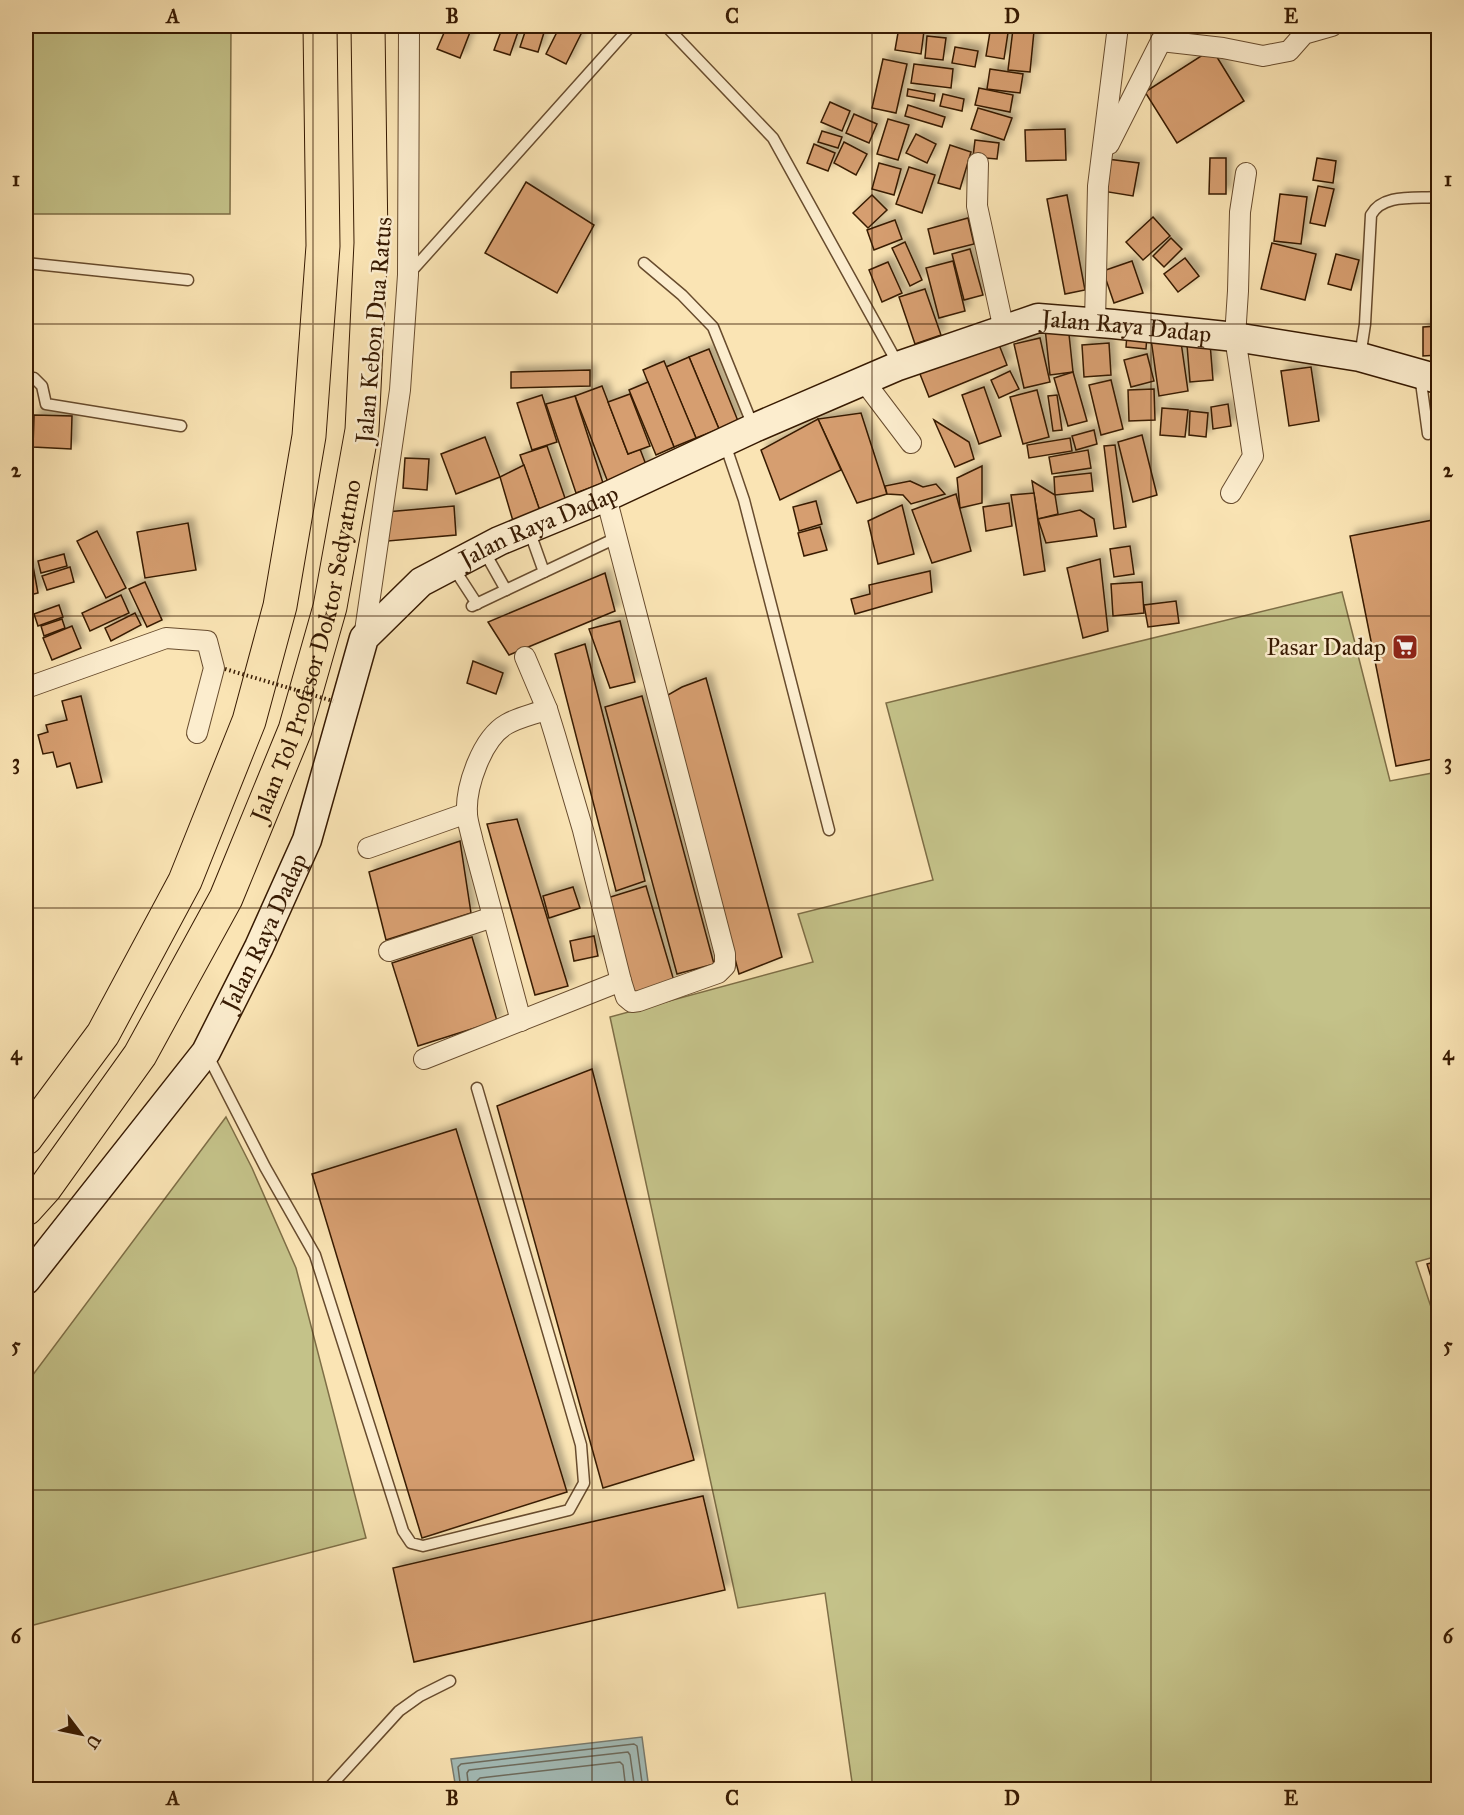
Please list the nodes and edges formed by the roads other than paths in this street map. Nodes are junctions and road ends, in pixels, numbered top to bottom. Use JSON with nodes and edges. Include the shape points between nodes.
{"nodes":[{"id":1,"x":320,"y":26,"type":"edge"},
{"id":2,"x":368,"y":26,"type":"edge"},
{"id":3,"x":409,"y":26,"type":"edge"},
{"id":4,"x":631,"y":26,"type":"edge"},
{"id":5,"x":666,"y":26,"type":"edge"},
{"id":6,"x":1118,"y":26,"type":"edge"},
{"id":7,"x":1173,"y":26,"type":"edge"},
{"id":8,"x":1332,"y":26,"type":"edge"},
{"id":9,"x":1161,"y":41,"type":"junction"},
{"id":10,"x":1102,"y":157,"type":"junction"},
{"id":11,"x":978,"y":163,"type":"dead end"},
{"id":12,"x":1246,"y":173,"type":"dead end"},
{"id":13,"x":1438,"y":197,"type":"edge"},
{"id":14,"x":26,"y":263,"type":"edge"},
{"id":15,"x":644,"y":263,"type":"dead end"},
{"id":16,"x":408,"y":274,"type":"junction"},
{"id":17,"x":188,"y":280,"type":"dead end"},
{"id":18,"x":1095,"y":322,"type":"junction"},
{"id":19,"x":1004,"y":330,"type":"junction"},
{"id":20,"x":1235,"y":337,"type":"junction"},
{"id":21,"x":1360,"y":357,"type":"junction"},
{"id":22,"x":898,"y":366,"type":"junction"},
{"id":23,"x":1429,"y":376,"type":"edge"},
{"id":24,"x":26,"y":378,"type":"edge"},
{"id":25,"x":864,"y":381,"type":"junction"},
{"id":26,"x":181,"y":426,"type":"dead end"},
{"id":27,"x":754,"y":428,"type":"junction"},
{"id":28,"x":1428,"y":434,"type":"dead end"},
{"id":29,"x":724,"y":440,"type":"junction"},
{"id":30,"x":911,"y":443,"type":"dead end"},
{"id":31,"x":1231,"y":493,"type":"dead end"},
{"id":32,"x":606,"y":497,"type":"junction"},
{"id":33,"x":528,"y":529,"type":"junction"},
{"id":34,"x":616,"y":538,"type":"junction"},
{"id":35,"x":483,"y":549,"type":"junction"},
{"id":36,"x":452,"y":565,"type":"junction"},
{"id":37,"x":544,"y":572,"type":"junction"},
{"id":38,"x":506,"y":590,"type":"junction"},
{"id":39,"x":364,"y":638,"type":"junction"},
{"id":40,"x":525,"y":657,"type":"dead end"},
{"id":41,"x":26,"y":688,"type":"edge"},
{"id":42,"x":547,"y":709,"type":"junction"},
{"id":43,"x":197,"y":733,"type":"dead end"},
{"id":44,"x":467,"y":813,"type":"junction"},
{"id":45,"x":829,"y":830,"type":"dead end"},
{"id":46,"x":368,"y":848,"type":"dead end"},
{"id":47,"x":493,"y":917,"type":"junction"},
{"id":48,"x":389,"y":951,"type":"dead end"},
{"id":49,"x":621,"y":981,"type":"junction"},
{"id":50,"x":521,"y":1021,"type":"junction"},
{"id":51,"x":206,"y":1052,"type":"junction"},
{"id":52,"x":424,"y":1059,"type":"dead end"},
{"id":53,"x":477,"y":1088,"type":"dead end"},
{"id":54,"x":26,"y":1138,"type":"edge"},
{"id":55,"x":26,"y":1209,"type":"edge"},
{"id":56,"x":26,"y":1280,"type":"edge"},
{"id":57,"x":450,"y":1681,"type":"dead end"},
{"id":58,"x":327,"y":1790,"type":"edge"}],
"edges":[{"from":1,"to":54,"type":"highway","name":"Jalan Tol Profesor Doktor Sedyatmo","via":[[323,246],[309,436],[276,618],[249,721],[185,881],[103,1034]]},
{"from":2,"to":55,"type":"highway","name":"Jalan Tol Profesor Doktor Sedyatmo","via":[[371,243],[362,430],[330,608],[295,730],[226,897],[140,1055]]},
{"from":3,"to":16,"type":"street","name":"Jalan Kebon Dua Ratus"},
{"from":4,"to":16,"type":"lane"},
{"from":5,"to":22,"type":"lane","via":[[773,138]]},
{"from":6,"to":10,"type":"street"},
{"from":7,"to":9,"type":"street"},
{"from":8,"to":9,"type":"street","via":[[1304,34],[1289,51],[1263,56]]},
{"from":9,"to":10,"type":"street"},
{"from":10,"to":18,"type":"street"},
{"from":11,"to":19,"type":"street","via":[[977,206]]},
{"from":12,"to":20,"type":"street","via":[[1240,212]]},
{"from":13,"to":21,"type":"lane","via":[[1386,200],[1371,215]]},
{"from":14,"to":17,"type":"lane"},
{"from":15,"to":27,"type":"lane","via":[[713,327]]},
{"from":16,"to":39,"type":"street","name":"Jalan Kebon Dua Ratus","via":[[400,390]]},
{"from":18,"to":19,"type":"main road","name":"Jalan Raya Dadap","via":[[1038,318]]},
{"from":18,"to":20,"type":"main road","name":"Jalan Raya Dadap"},
{"from":19,"to":22,"type":"main road","name":"Jalan Raya Dadap"},
{"from":20,"to":21,"type":"main road","name":"Jalan Raya Dadap"},
{"from":20,"to":31,"type":"street","via":[[1252,456]]},
{"from":21,"to":23,"type":"main road","name":"Jalan Raya Dadap"},
{"from":22,"to":25,"type":"main road","name":"Jalan Raya Dadap"},
{"from":23,"to":28,"type":"lane"},
{"from":24,"to":26,"type":"lane","via":[[34,378],[42,386],[46,404]]},
{"from":25,"to":27,"type":"main road","name":"Jalan Raya Dadap"},
{"from":25,"to":30,"type":"street"},
{"from":27,"to":29,"type":"main road","name":"Jalan Raya Dadap"},
{"from":29,"to":32,"type":"main road","name":"Jalan Raya Dadap"},
{"from":29,"to":45,"type":"lane","via":[[744,500]]},
{"from":32,"to":33,"type":"main road","name":"Jalan Raya Dadap"},
{"from":32,"to":34,"type":"street"},
{"from":33,"to":35,"type":"main road","name":"Jalan Raya Dadap"},
{"from":33,"to":37,"type":"lane"},
{"from":34,"to":37,"type":"lane"},
{"from":34,"to":49,"type":"street","via":[[725,954],[725,966],[718,973],[639,1001],[632,1002],[626,997]]},
{"from":35,"to":36,"type":"main road","name":"Jalan Raya Dadap"},
{"from":35,"to":38,"type":"lane"},
{"from":36,"to":38,"type":"lane","via":[[475,605]]},
{"from":36,"to":39,"type":"main road","name":"Jalan Raya Dadap","via":[[421,582]]},
{"from":37,"to":38,"type":"lane"},
{"from":39,"to":51,"type":"main road","name":"Jalan Raya Dadap","via":[[307,840]]},
{"from":40,"to":42,"type":"street"},
{"from":41,"to":43,"type":"street","via":[[166,638],[207,641],[214,668]]},
{"from":42,"to":44,"type":"street","via":[[507,724],[493,736],[478,758]]},
{"from":42,"to":49,"type":"street"},
{"from":44,"to":46,"type":"street"},
{"from":44,"to":47,"type":"street"},
{"from":47,"to":48,"type":"street"},
{"from":47,"to":50,"type":"street"},
{"from":49,"to":50,"type":"street"},
{"from":50,"to":52,"type":"street"},
{"from":51,"to":53,"type":"lane","via":[[315,1255],[403,1531],[411,1544],[423,1546],[569,1510],[584,1483],[581,1445]]},
{"from":51,"to":56,"type":"main road","name":"Jalan Raya Dadap"},
{"from":57,"to":58,"type":"lane","via":[[399,1712]]}]}
